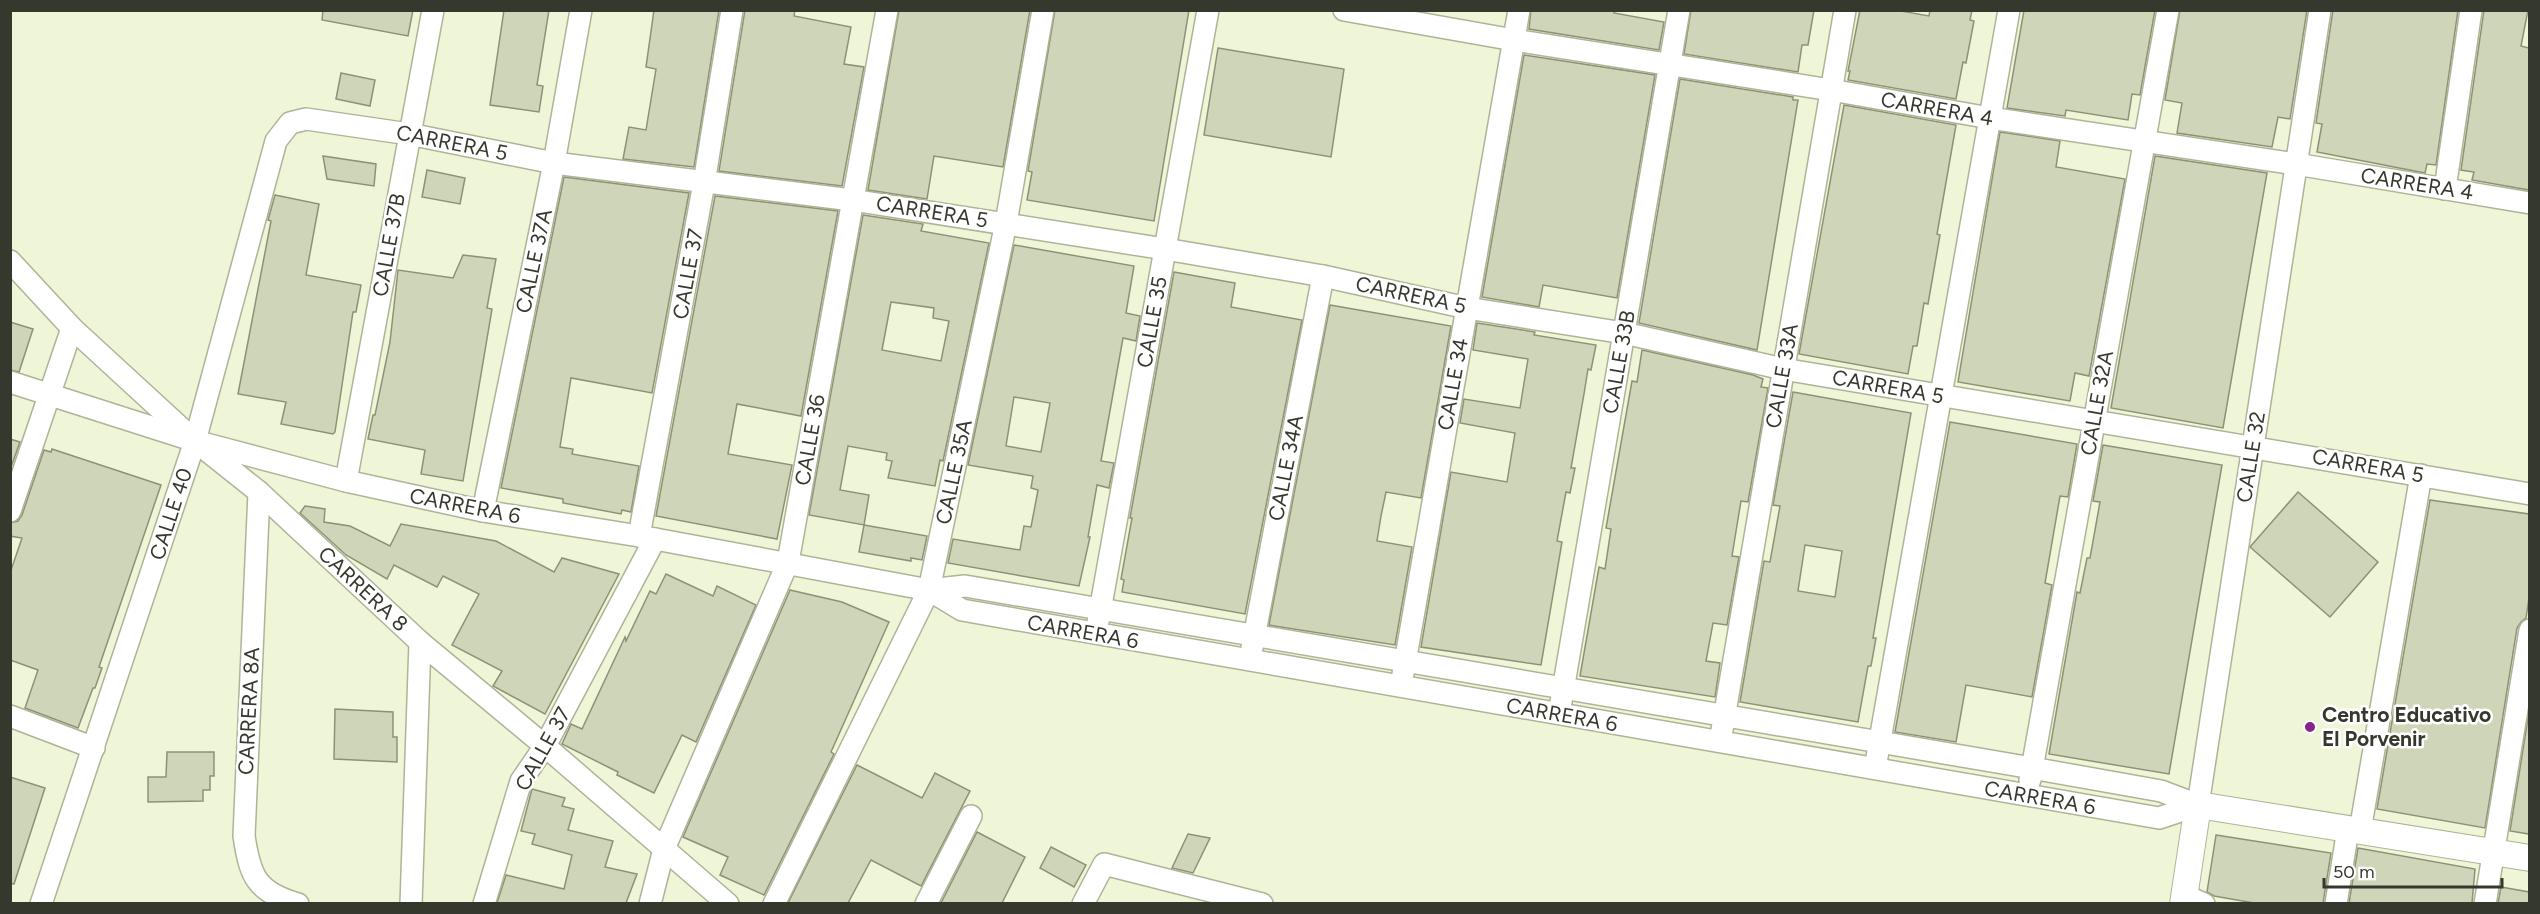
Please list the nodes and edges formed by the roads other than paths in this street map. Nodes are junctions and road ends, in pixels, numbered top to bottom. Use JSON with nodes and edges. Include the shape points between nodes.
{"nodes":[{"id":1,"x":433,"y":10,"type":"edge"},
{"id":2,"x":581,"y":10,"type":"edge"},
{"id":3,"x":732,"y":10,"type":"edge"},
{"id":4,"x":887,"y":10,"type":"edge"},
{"id":5,"x":1042,"y":10,"type":"edge"},
{"id":6,"x":1208,"y":10,"type":"edge"},
{"id":7,"x":1519,"y":10,"type":"edge"},
{"id":8,"x":1679,"y":10,"type":"edge"},
{"id":9,"x":1845,"y":10,"type":"edge"},
{"id":10,"x":2009,"y":10,"type":"edge"},
{"id":11,"x":2168,"y":10,"type":"edge"},
{"id":12,"x":2320,"y":10,"type":"edge"},
{"id":13,"x":2471,"y":10,"type":"edge"},
{"id":14,"x":1356,"y":12,"type":"edge"},
{"id":15,"x":1514,"y":40,"type":"junction"},
{"id":16,"x":1670,"y":64,"type":"junction"},
{"id":17,"x":1832,"y":90,"type":"junction"},
{"id":18,"x":1990,"y":118,"type":"junction"},
{"id":19,"x":290,"y":123,"type":"joint"},
{"id":20,"x":409,"y":134,"type":"junction"},
{"id":21,"x":2144,"y":143,"type":"junction"},
{"id":22,"x":554,"y":163,"type":"junction"},
{"id":23,"x":2296,"y":164,"type":"junction"},
{"id":24,"x":704,"y":183,"type":"junction"},
{"id":25,"x":2445,"y":189,"type":"junction"},
{"id":26,"x":852,"y":200,"type":"junction"},
{"id":27,"x":2529,"y":202,"type":"edge"},
{"id":28,"x":1006,"y":223,"type":"junction"},
{"id":29,"x":1165,"y":249,"type":"junction"},
{"id":30,"x":10,"y":261,"type":"edge"},
{"id":31,"x":1323,"y":276,"type":"junction"},
{"id":32,"x":1467,"y":308,"type":"junction"},
{"id":33,"x":72,"y":328,"type":"junction"},
{"id":34,"x":1624,"y":333,"type":"junction"},
{"id":35,"x":1784,"y":369,"type":"junction"},
{"id":36,"x":10,"y":382,"type":"edge"},
{"id":37,"x":49,"y":394,"type":"junction"},
{"id":38,"x":1941,"y":396,"type":"junction"},
{"id":39,"x":2094,"y":422,"type":"junction"},
{"id":40,"x":195,"y":441,"type":"junction"},
{"id":41,"x":2253,"y":446,"type":"junction"},
{"id":42,"x":2421,"y":475,"type":"junction"},
{"id":43,"x":346,"y":481,"type":"junction"},
{"id":44,"x":259,"y":492,"type":"junction"},
{"id":45,"x":2529,"y":494,"type":"edge"},
{"id":46,"x":10,"y":511,"type":"edge"},
{"id":47,"x":483,"y":511,"type":"junction"},
{"id":48,"x":647,"y":537,"type":"junction"},
{"id":49,"x":789,"y":562,"type":"junction"},
{"id":50,"x":929,"y":590,"type":"junction"},
{"id":51,"x":1100,"y":609,"type":"junction"},
{"id":52,"x":2529,"y":630,"type":"edge"},
{"id":53,"x":1096,"y":634,"type":"junction"},
{"id":54,"x":1255,"y":635,"type":"junction"},
{"id":55,"x":420,"y":642,"type":"junction"},
{"id":56,"x":1250,"y":661,"type":"junction"},
{"id":57,"x":1405,"y":661,"type":"junction"},
{"id":58,"x":1400,"y":687,"type":"junction"},
{"id":59,"x":1563,"y":689,"type":"junction"},
{"id":60,"x":1559,"y":714,"type":"junction"},
{"id":61,"x":10,"y":716,"type":"edge"},
{"id":62,"x":1724,"y":716,"type":"junction"},
{"id":63,"x":1720,"y":742,"type":"junction"},
{"id":64,"x":1880,"y":742,"type":"junction"},
{"id":65,"x":545,"y":746,"type":"junction"},
{"id":66,"x":94,"y":748,"type":"junction"},
{"id":67,"x":2032,"y":768,"type":"junction"},
{"id":68,"x":1875,"y":769,"type":"junction"},
{"id":69,"x":2027,"y":795,"type":"junction"},
{"id":70,"x":2198,"y":805,"type":"junction"},
{"id":71,"x":971,"y":816,"type":"dead end"},
{"id":72,"x":2354,"y":830,"type":"junction"},
{"id":73,"x":664,"y":849,"type":"junction"},
{"id":74,"x":2493,"y":852,"type":"junction"},
{"id":75,"x":2529,"y":858,"type":"edge"},
{"id":76,"x":2190,"y":900,"type":"edge"},
{"id":77,"x":41,"y":903,"type":"edge"},
{"id":78,"x":298,"y":903,"type":"edge"},
{"id":79,"x":411,"y":903,"type":"edge"},
{"id":80,"x":484,"y":903,"type":"edge"},
{"id":81,"x":650,"y":903,"type":"edge"},
{"id":82,"x":728,"y":903,"type":"edge"},
{"id":83,"x":774,"y":903,"type":"edge"},
{"id":84,"x":926,"y":903,"type":"edge"},
{"id":85,"x":1083,"y":903,"type":"edge"},
{"id":86,"x":1262,"y":903,"type":"edge"},
{"id":87,"x":2336,"y":903,"type":"edge"},
{"id":88,"x":2485,"y":903,"type":"edge"}],
"edges":[{"from":1,"to":20,"type":"street","name":"CALLE 37B"},
{"from":2,"to":22,"type":"street","name":"CALLE 37A"},
{"from":3,"to":24,"type":"street","name":"CALLE 37"},
{"from":4,"to":26,"type":"street","name":"CALLE 36"},
{"from":5,"to":28,"type":"street","name":"CALLE 35A"},
{"from":6,"to":29,"type":"street","name":"CALLE 35"},
{"from":7,"to":15,"type":"street","name":"CALLE 34"},
{"from":8,"to":16,"type":"street","name":"CALLE 33B"},
{"from":9,"to":17,"type":"street","name":"CALLE 33A"},
{"from":10,"to":18,"type":"street"},
{"from":11,"to":21,"type":"street","name":"CALLE 32A"},
{"from":12,"to":23,"type":"street","name":"CALLE 32"},
{"from":13,"to":25,"type":"street"},
{"from":14,"to":15,"type":"street","name":"CARRERA 4"},
{"from":15,"to":16,"type":"street","name":"CARRERA 4"},
{"from":15,"to":32,"type":"street","name":"CALLE 34"},
{"from":16,"to":17,"type":"street","name":"CARRERA 4"},
{"from":16,"to":34,"type":"street","name":"CALLE 33B"},
{"from":17,"to":18,"type":"street","name":"CARRERA 4"},
{"from":17,"to":35,"type":"street","name":"CALLE 33A"},
{"from":18,"to":21,"type":"street","name":"CARRERA 4"},
{"from":18,"to":38,"type":"street"},
{"from":19,"to":20,"type":"street","name":"CARRERA 5","via":[[306,119]]},
{"from":19,"to":40,"type":"street","name":"CALLE 40","via":[[276,141]]},
{"from":20,"to":22,"type":"street","name":"CARRERA 5"},
{"from":20,"to":43,"type":"street","name":"CALLE 37B"},
{"from":21,"to":23,"type":"street","name":"CARRERA 4"},
{"from":21,"to":39,"type":"street","name":"CALLE 32A"},
{"from":22,"to":24,"type":"street","name":"CARRERA 5"},
{"from":22,"to":47,"type":"street","name":"CALLE 37A"},
{"from":23,"to":25,"type":"street","name":"CARRERA 4"},
{"from":23,"to":41,"type":"street","name":"CALLE 32"},
{"from":24,"to":26,"type":"street","name":"CARRERA 5"},
{"from":24,"to":48,"type":"street","name":"CALLE 37"},
{"from":25,"to":27,"type":"street","name":"CARRERA 4"},
{"from":26,"to":28,"type":"street","name":"CARRERA 5"},
{"from":26,"to":49,"type":"street","name":"CALLE 36"},
{"from":28,"to":29,"type":"street","name":"CARRERA 5"},
{"from":28,"to":50,"type":"street","name":"CALLE 35A"},
{"from":29,"to":31,"type":"street","name":"CARRERA 5"},
{"from":29,"to":51,"type":"street","name":"CALLE 35"},
{"from":30,"to":33,"type":"street","name":"CARRERA 8"},
{"from":31,"to":32,"type":"street","name":"CARRERA 5"},
{"from":31,"to":54,"type":"street","name":"CALLE 34A"},
{"from":32,"to":34,"type":"street","name":"CARRERA 5"},
{"from":32,"to":57,"type":"street","name":"CALLE 34"},
{"from":33,"to":37,"type":"street"},
{"from":33,"to":40,"type":"street","name":"CARRERA 8"},
{"from":34,"to":35,"type":"street","name":"CARRERA 5"},
{"from":34,"to":59,"type":"street","name":"CALLE 33B"},
{"from":35,"to":38,"type":"street","name":"CARRERA 5"},
{"from":35,"to":62,"type":"street","name":"CALLE 33A"},
{"from":36,"to":37,"type":"street","name":"CARRERA 6"},
{"from":37,"to":40,"type":"street","name":"CARRERA 6"},
{"from":37,"to":46,"type":"street"},
{"from":38,"to":39,"type":"street","name":"CARRERA 5"},
{"from":38,"to":64,"type":"street"},
{"from":39,"to":41,"type":"street","name":"CARRERA 5"},
{"from":39,"to":67,"type":"street","name":"CALLE 32A"},
{"from":40,"to":43,"type":"street","name":"CARRERA 6"},
{"from":40,"to":44,"type":"street","name":"CARRERA 8"},
{"from":40,"to":66,"type":"street","name":"CALLE 40"},
{"from":41,"to":42,"type":"street","name":"CARRERA 5"},
{"from":41,"to":70,"type":"street","name":"CALLE 32"},
{"from":42,"to":45,"type":"street","name":"CARRERA 5"},
{"from":42,"to":72,"type":"street"},
{"from":43,"to":47,"type":"street","name":"CARRERA 6"},
{"from":44,"to":55,"type":"street","name":"CARRERA 8"},
{"from":44,"to":78,"type":"street","name":"CARRERA 8A","via":[[244,836],[249,868],[261,885]]},
{"from":47,"to":48,"type":"street","name":"CARRERA 6"},
{"from":48,"to":49,"type":"street","name":"CARRERA 6"},
{"from":48,"to":65,"type":"street","name":"CALLE 37"},
{"from":49,"to":50,"type":"street","name":"CARRERA 6"},
{"from":49,"to":73,"type":"street","name":"CALLE 36"},
{"from":50,"to":51,"type":"street","name":"CARRERA 6","via":[[965,586]]},
{"from":50,"to":53,"type":"street","name":"CARRERA 6","via":[[962,610]]},
{"from":50,"to":83,"type":"street","name":"CALLE 35A"},
{"from":51,"to":53,"type":"street","name":"CALLE 35"},
{"from":51,"to":54,"type":"street","name":"CARRERA 6"},
{"from":52,"to":74,"type":"street"},
{"from":53,"to":56,"type":"street","name":"CARRERA 6"},
{"from":54,"to":56,"type":"street","name":"CALLE 34A"},
{"from":54,"to":57,"type":"street","name":"CARRERA 6"},
{"from":55,"to":65,"type":"street","name":"CARRERA 8"},
{"from":55,"to":79,"type":"street"},
{"from":56,"to":58,"type":"street","name":"CARRERA 6"},
{"from":57,"to":58,"type":"street","name":"CALLE 34"},
{"from":57,"to":59,"type":"street","name":"CARRERA 6"},
{"from":58,"to":60,"type":"street","name":"CARRERA 6"},
{"from":59,"to":60,"type":"street","name":"CALLE 33B"},
{"from":59,"to":62,"type":"street","name":"CARRERA 6"},
{"from":60,"to":63,"type":"street","name":"CARRERA 6"},
{"from":61,"to":66,"type":"street"},
{"from":62,"to":63,"type":"street","name":"CALLE 33A"},
{"from":62,"to":64,"type":"street","name":"CARRERA 6"},
{"from":63,"to":68,"type":"street","name":"CARRERA 6"},
{"from":64,"to":67,"type":"street","name":"CARRERA 6"},
{"from":64,"to":68,"type":"street"},
{"from":65,"to":73,"type":"street","name":"CARRERA 8"},
{"from":65,"to":80,"type":"street","name":"CALLE 37","via":[[520,781]]},
{"from":66,"to":77,"type":"street","name":"CALLE 40"},
{"from":67,"to":69,"type":"street","name":"CALLE 32A"},
{"from":67,"to":70,"type":"street","name":"CARRERA 6","via":[[2161,790]]},
{"from":68,"to":69,"type":"street","name":"CARRERA 6"},
{"from":69,"to":70,"type":"street","name":"CARRERA 6","via":[[2159,818]]},
{"from":70,"to":72,"type":"street","name":"CARRERA 6"},
{"from":70,"to":76,"type":"street","name":"CALLE 32"},
{"from":71,"to":84,"type":"street"},
{"from":72,"to":74,"type":"street","name":"CARRERA 6"},
{"from":72,"to":87,"type":"street"},
{"from":73,"to":81,"type":"street","name":"CALLE 36"},
{"from":73,"to":82,"type":"street","name":"CARRERA 8"},
{"from":74,"to":75,"type":"street","name":"CARRERA 6"},
{"from":74,"to":88,"type":"street"},
{"from":85,"to":86,"type":"street","via":[[1104,864]]}]}
